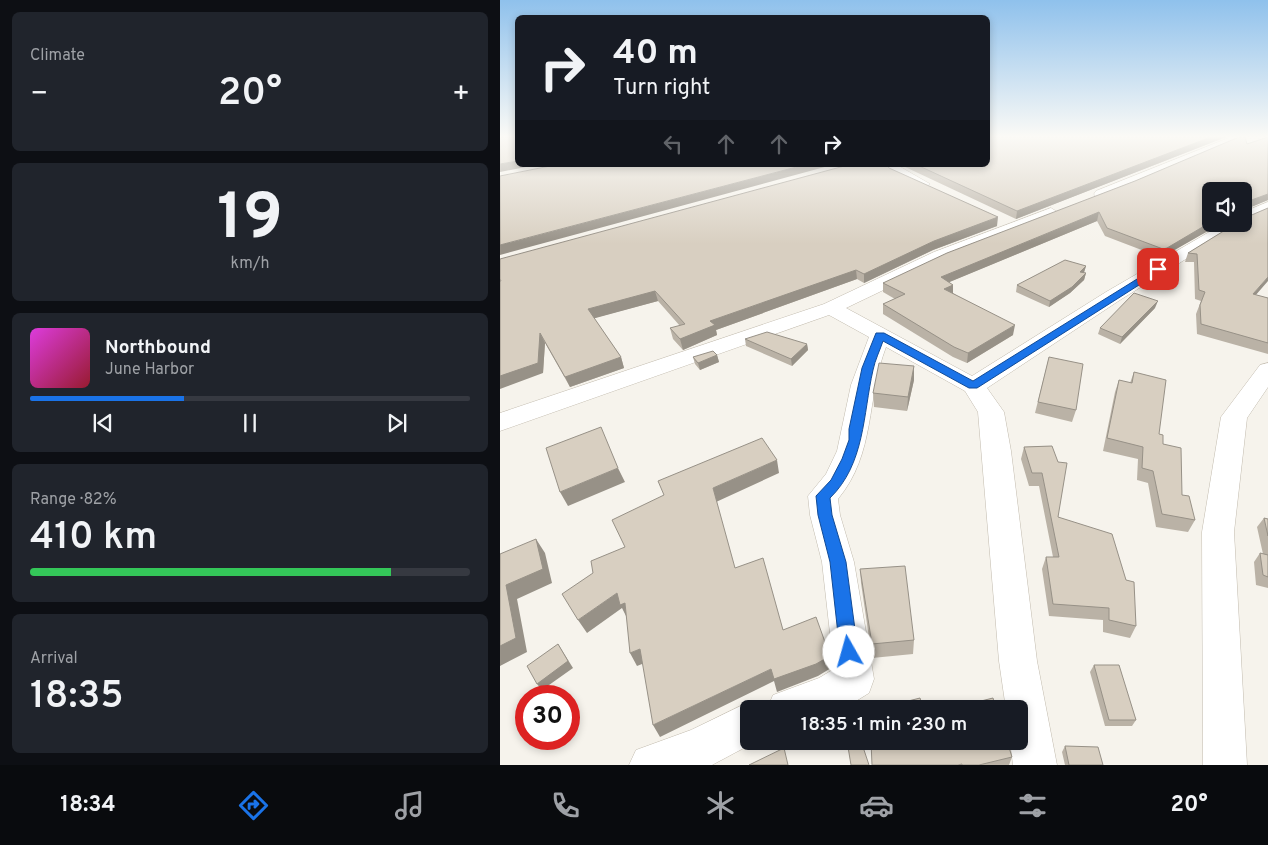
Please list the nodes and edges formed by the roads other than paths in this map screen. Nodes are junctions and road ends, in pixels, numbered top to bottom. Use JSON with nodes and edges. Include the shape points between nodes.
{"nodes":[{"id":1,"x":899,"y":173,"type":"edge"},
{"id":2,"x":1153,"y":173,"type":"edge"},
{"id":3,"x":938,"y":191,"type":"edge"},
{"id":4,"x":1268,"y":206,"type":"edge"},
{"id":5,"x":1252,"y":214,"type":"edge"},
{"id":6,"x":998,"y":219,"type":"edge"},
{"id":7,"x":1016,"y":227,"type":"junction"},
{"id":8,"x":1221,"y":232,"type":"edge"},
{"id":9,"x":832,"y":308,"type":"junction"},
{"id":10,"x":880,"y":335,"type":"junction"},
{"id":11,"x":1268,"y":370,"type":"edge"},
{"id":12,"x":973,"y":386,"type":"junction"},
{"id":13,"x":500,"y":422,"type":"edge"},
{"id":14,"x":813,"y":700,"type":"edge"},
{"id":15,"x":740,"y":728,"type":"edge"},
{"id":16,"x":650,"y":765,"type":"edge"},
{"id":17,"x":1035,"y":765,"type":"edge"},
{"id":18,"x":1225,"y":765,"type":"edge"}],
"edges":[{"from":1,"to":3,"type":"street"},
{"from":2,"to":7,"type":"street"},
{"from":4,"to":5,"type":"street"},
{"from":6,"to":7,"type":"street"},
{"from":7,"to":9,"type":"street","via":[[940,256]]},
{"from":8,"to":12,"type":"street"},
{"from":9,"to":10,"type":"street"},
{"from":9,"to":13,"type":"street"},
{"from":10,"to":12,"type":"street"},
{"from":10,"to":14,"type":"street","via":[[868,368],[849,459],[836,484],[823,496],[838,562],[854,679]]},
{"from":11,"to":18,"type":"street","via":[[1234,418],[1218,532]]},
{"from":12,"to":17,"type":"street","via":[[991,412],[1018,661]]},
{"from":15,"to":16,"type":"street","via":[[699,750]]}]}
